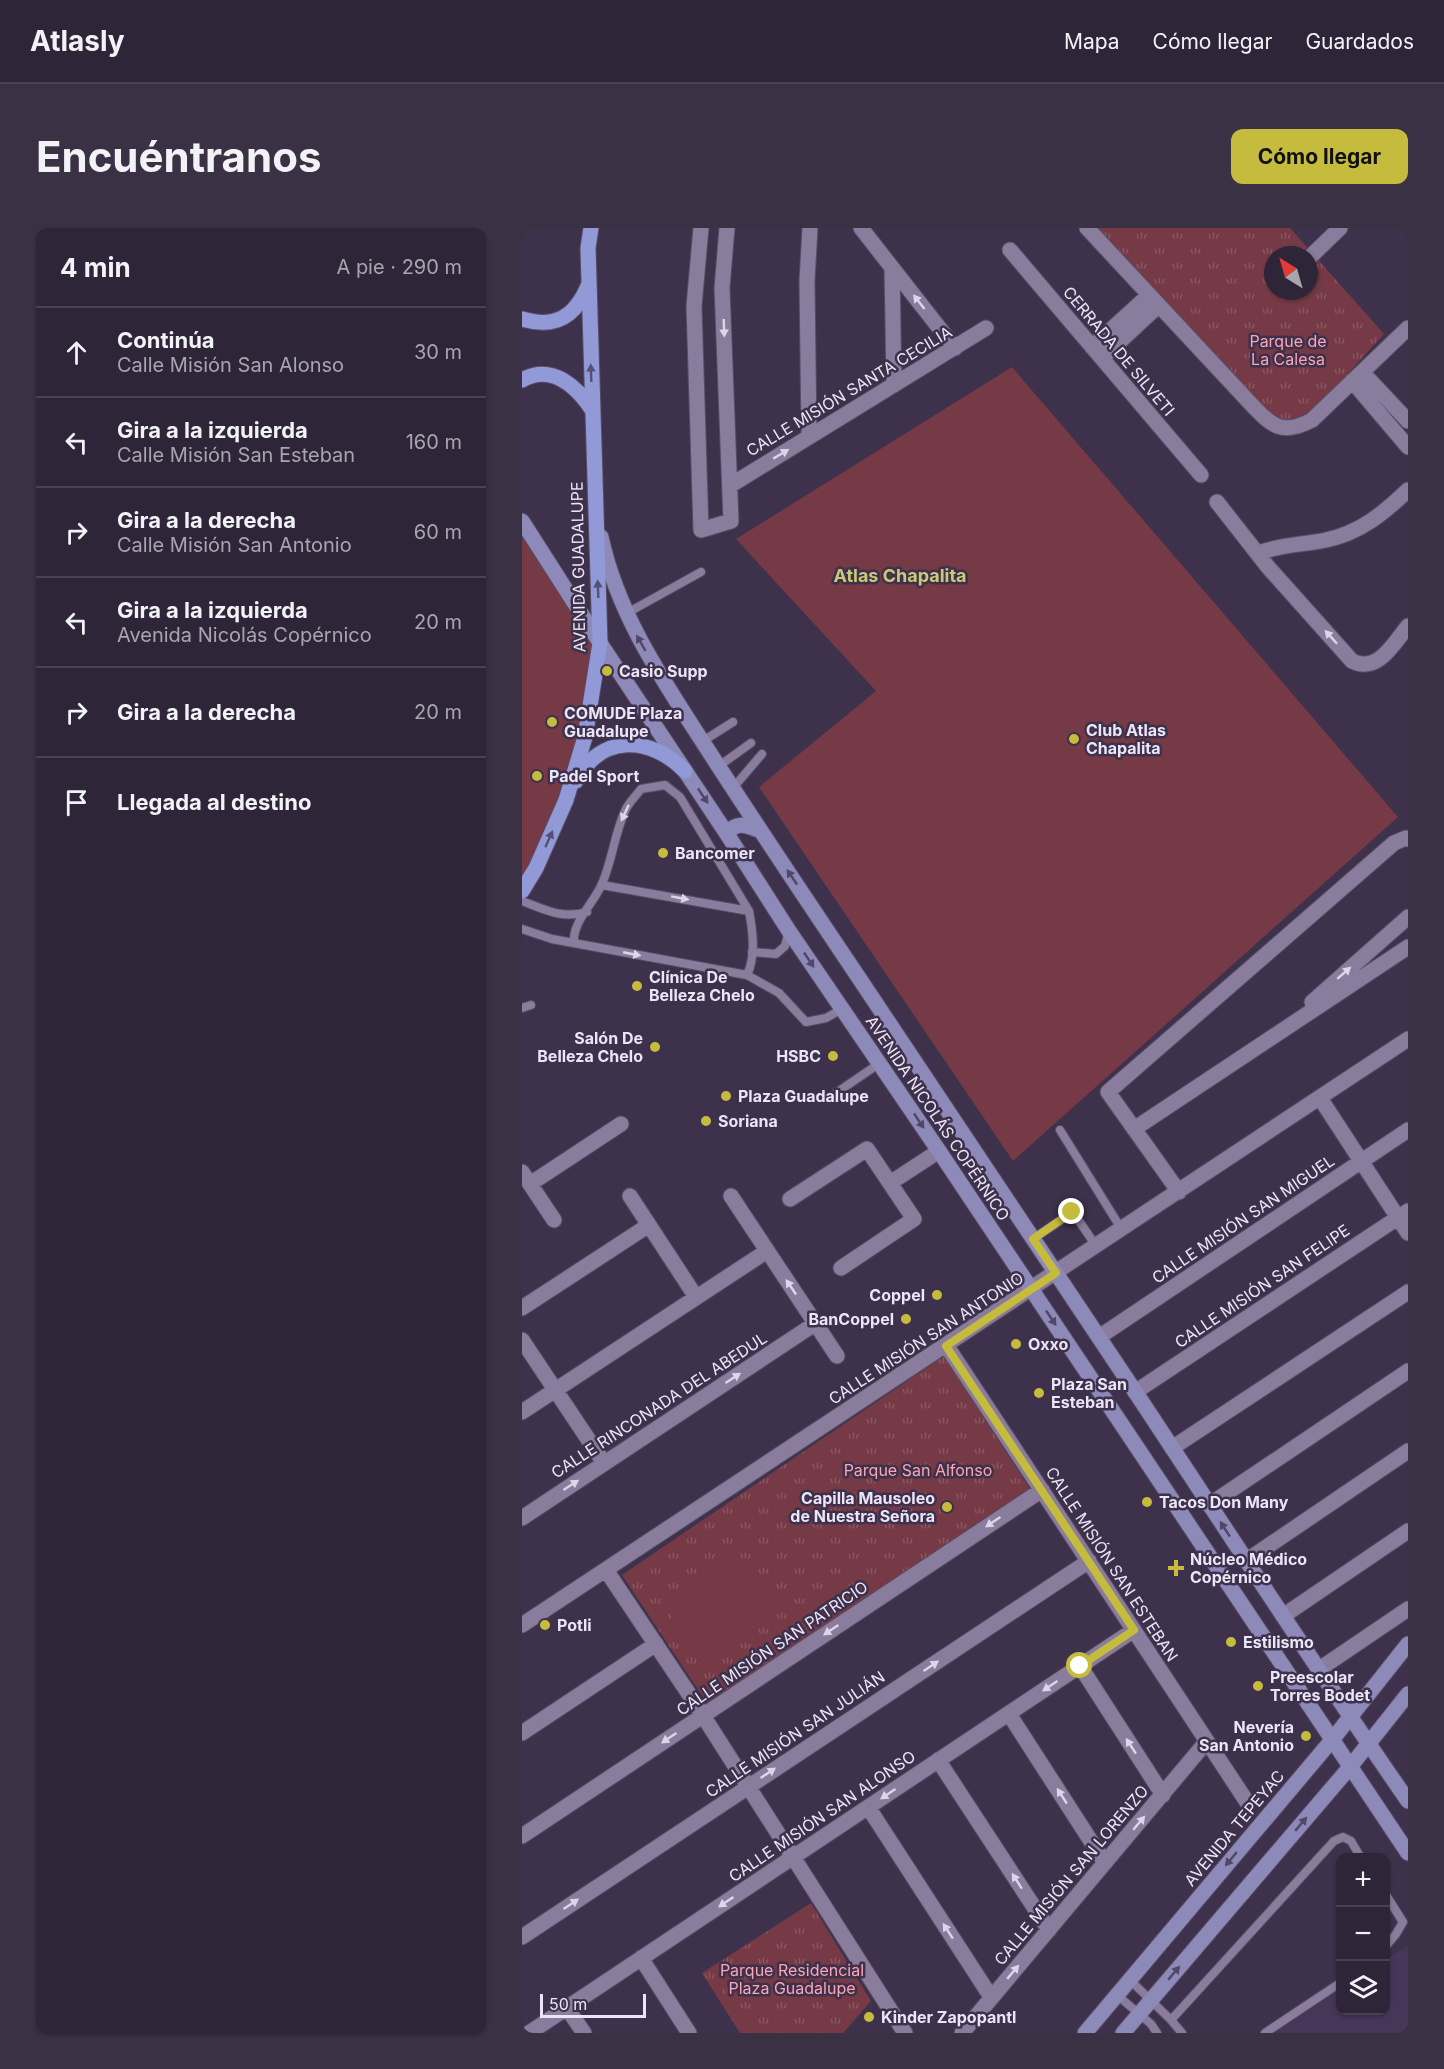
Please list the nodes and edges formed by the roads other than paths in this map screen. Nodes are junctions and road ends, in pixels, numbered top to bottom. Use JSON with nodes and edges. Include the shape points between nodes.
{"nodes":[{"id":1,"x":584,"y":228,"type":"edge"},
{"id":2,"x":591,"y":228,"type":"edge"},
{"id":3,"x":701,"y":228,"type":"edge"},
{"id":4,"x":727,"y":228,"type":"edge"},
{"id":5,"x":810,"y":228,"type":"edge"},
{"id":6,"x":861,"y":228,"type":"edge"},
{"id":7,"x":1087,"y":228,"type":"edge"},
{"id":8,"x":1340,"y":228,"type":"edge"},
{"id":9,"x":588,"y":248,"type":"junction"},
{"id":10,"x":1318,"y":249,"type":"edge"},
{"id":11,"x":1010,"y":250,"type":"dead end"},
{"id":12,"x":892,"y":268,"type":"junction"},
{"id":13,"x":589,"y":285,"type":"junction"},
{"id":14,"x":722,"y":288,"type":"junction"},
{"id":15,"x":695,"y":289,"type":"junction"},
{"id":16,"x":1154,"y":300,"type":"junction"},
{"id":17,"x":522,"y":319,"type":"edge"},
{"id":18,"x":986,"y":328,"type":"dead end"},
{"id":19,"x":1408,"y":328,"type":"edge"},
{"id":20,"x":955,"y":348,"type":"junction"},
{"id":21,"x":1097,"y":352,"type":"junction"},
{"id":22,"x":1357,"y":377,"type":"junction"},
{"id":23,"x":522,"y":380,"type":"edge"},
{"id":24,"x":894,"y":385,"type":"junction"},
{"id":25,"x":593,"y":411,"type":"junction"},
{"id":26,"x":1408,"y":421,"type":"edge"},
{"id":27,"x":809,"y":437,"type":"junction"},
{"id":28,"x":1408,"y":447,"type":"edge"},
{"id":29,"x":1201,"y":475,"type":"dead end"},
{"id":30,"x":731,"y":485,"type":"junction"},
{"id":31,"x":1408,"y":490,"type":"edge"},
{"id":32,"x":1217,"y":502,"type":"dead end"},
{"id":33,"x":596,"y":513,"type":"junction"},
{"id":34,"x":522,"y":522,"type":"edge"},
{"id":35,"x":1259,"y":553,"type":"junction"},
{"id":36,"x":701,"y":572,"type":"dead end"},
{"id":37,"x":627,"y":614,"type":"junction"},
{"id":38,"x":1408,"y":626,"type":"edge"},
{"id":39,"x":600,"y":643,"type":"junction"},
{"id":40,"x":733,"y":722,"type":"dead end"},
{"id":41,"x":703,"y":741,"type":"junction"},
{"id":42,"x":751,"y":743,"type":"dead end"},
{"id":43,"x":762,"y":754,"type":"dead end"},
{"id":44,"x":718,"y":766,"type":"junction"},
{"id":45,"x":686,"y":771,"type":"junction"},
{"id":46,"x":733,"y":788,"type":"junction"},
{"id":47,"x":566,"y":800,"type":"junction"},
{"id":48,"x":760,"y":831,"type":"junction"},
{"id":49,"x":728,"y":834,"type":"junction"},
{"id":50,"x":1408,"y":839,"type":"edge"},
{"id":51,"x":602,"y":885,"type":"junction"},
{"id":52,"x":522,"y":891,"type":"edge"},
{"id":53,"x":522,"y":901,"type":"edge"},
{"id":54,"x":750,"y":911,"type":"junction"},
{"id":55,"x":586,"y":912,"type":"junction"},
{"id":56,"x":1408,"y":917,"type":"edge"},
{"id":57,"x":522,"y":929,"type":"edge"},
{"id":58,"x":789,"y":931,"type":"junction"},
{"id":59,"x":574,"y":943,"type":"junction"},
{"id":60,"x":1408,"y":948,"type":"edge"},
{"id":61,"x":752,"y":952,"type":"junction"},
{"id":62,"x":747,"y":975,"type":"junction"},
{"id":63,"x":531,"y":1005,"type":"dead end"},
{"id":64,"x":522,"y":1008,"type":"edge"},
{"id":65,"x":842,"y":1008,"type":"junction"},
{"id":66,"x":1408,"y":1039,"type":"edge"},
{"id":67,"x":1269,"y":1040,"type":"junction"},
{"id":68,"x":880,"y":1063,"type":"junction"},
{"id":69,"x":836,"y":1092,"type":"dead end"},
{"id":70,"x":1320,"y":1098,"type":"junction"},
{"id":71,"x":621,"y":1124,"type":"dead end"},
{"id":72,"x":1134,"y":1129,"type":"junction"},
{"id":73,"x":1060,"y":1130,"type":"dead end"},
{"id":74,"x":1408,"y":1130,"type":"edge"},
{"id":75,"x":939,"y":1151,"type":"junction"},
{"id":76,"x":1361,"y":1161,"type":"junction"},
{"id":77,"x":526,"y":1178,"type":"edge"},
{"id":78,"x":890,"y":1183,"type":"junction"},
{"id":79,"x":1179,"y":1192,"type":"junction"},
{"id":80,"x":630,"y":1196,"type":"dead end"},
{"id":81,"x":731,"y":1196,"type":"dead end"},
{"id":82,"x":790,"y":1199,"type":"dead end"},
{"id":83,"x":1403,"y":1214,"type":"edge"},
{"id":84,"x":554,"y":1220,"type":"dead end"},
{"id":85,"x":649,"y":1225,"type":"junction"},
{"id":86,"x":1122,"y":1230,"type":"junction"},
{"id":87,"x":1408,"y":1233,"type":"edge"},
{"id":88,"x":1033,"y":1239,"type":"junction"},
{"id":89,"x":1097,"y":1246,"type":"junction"},
{"id":90,"x":767,"y":1251,"type":"junction"},
{"id":91,"x":841,"y":1268,"type":"dead end"},
{"id":92,"x":1056,"y":1273,"type":"junction"},
{"id":93,"x":1032,"y":1289,"type":"junction"},
{"id":94,"x":1408,"y":1292,"type":"edge"},
{"id":95,"x":696,"y":1297,"type":"junction"},
{"id":96,"x":522,"y":1308,"type":"edge"},
{"id":97,"x":816,"y":1323,"type":"junction"},
{"id":98,"x":1099,"y":1337,"type":"junction"},
{"id":99,"x":522,"y":1340,"type":"edge"},
{"id":100,"x":946,"y":1346,"type":"junction"},
{"id":101,"x":837,"y":1356,"type":"dead end"},
{"id":102,"x":1408,"y":1371,"type":"edge"},
{"id":103,"x":555,"y":1391,"type":"junction"},
{"id":104,"x":1135,"y":1392,"type":"junction"},
{"id":105,"x":522,"y":1412,"type":"edge"},
{"id":106,"x":1172,"y":1448,"type":"junction"},
{"id":107,"x":1408,"y":1451,"type":"edge"},
{"id":108,"x":604,"y":1463,"type":"junction"},
{"id":109,"x":1042,"y":1490,"type":"junction"},
{"id":110,"x":1209,"y":1505,"type":"junction"},
{"id":111,"x":522,"y":1518,"type":"edge"},
{"id":112,"x":1408,"y":1531,"type":"edge"},
{"id":113,"x":1089,"y":1561,"type":"junction"},
{"id":114,"x":1246,"y":1561,"type":"junction"},
{"id":115,"x":606,"y":1570,"type":"junction"},
{"id":116,"x":1408,"y":1609,"type":"edge"},
{"id":117,"x":1283,"y":1616,"type":"junction"},
{"id":118,"x":522,"y":1625,"type":"edge"},
{"id":119,"x":1134,"y":1630,"type":"junction"},
{"id":120,"x":656,"y":1644,"type":"junction"},
{"id":121,"x":1408,"y":1644,"type":"edge"},
{"id":122,"x":1080,"y":1666,"type":"junction"},
{"id":123,"x":1318,"y":1670,"type":"junction"},
{"id":124,"x":1408,"y":1694,"type":"edge"},
{"id":125,"x":1009,"y":1714,"type":"junction"},
{"id":126,"x":703,"y":1715,"type":"junction"},
{"id":127,"x":1350,"y":1718,"type":"junction"},
{"id":128,"x":522,"y":1733,"type":"edge"},
{"id":129,"x":1332,"y":1740,"type":"junction"},
{"id":130,"x":1207,"y":1741,"type":"junction"},
{"id":131,"x":1368,"y":1744,"type":"junction"},
{"id":132,"x":938,"y":1761,"type":"junction"},
{"id":133,"x":1350,"y":1767,"type":"junction"},
{"id":134,"x":749,"y":1786,"type":"junction"},
{"id":135,"x":1163,"y":1795,"type":"junction"},
{"id":136,"x":1247,"y":1802,"type":"dead end"},
{"id":137,"x":1408,"y":1802,"type":"edge"},
{"id":138,"x":868,"y":1807,"type":"junction"},
{"id":139,"x":522,"y":1836,"type":"edge"},
{"id":140,"x":1359,"y":1853,"type":"edge"},
{"id":141,"x":1408,"y":1853,"type":"edge"},
{"id":142,"x":794,"y":1857,"type":"junction"},
{"id":143,"x":1105,"y":1863,"type":"junction"},
{"id":144,"x":1390,"y":1900,"type":"edge"},
{"id":145,"x":1406,"y":1921,"type":"edge"},
{"id":146,"x":1048,"y":1930,"type":"junction"},
{"id":147,"x":522,"y":1936,"type":"edge"},
{"id":148,"x":1390,"y":1941,"type":"edge"},
{"id":149,"x":641,"y":1959,"type":"junction"},
{"id":150,"x":1130,"y":1980,"type":"junction"},
{"id":151,"x":1336,"y":1986,"type":"edge"},
{"id":152,"x":1117,"y":1995,"type":"junction"},
{"id":153,"x":991,"y":1997,"type":"junction"},
{"id":154,"x":1151,"y":2000,"type":"junction"},
{"id":155,"x":567,"y":2008,"type":"junction"},
{"id":156,"x":1139,"y":2014,"type":"junction"},
{"id":157,"x":1171,"y":2020,"type":"junction"},
{"id":158,"x":529,"y":2033,"type":"edge"},
{"id":159,"x":584,"y":2033,"type":"edge"},
{"id":160,"x":690,"y":2033,"type":"edge"},
{"id":161,"x":905,"y":2033,"type":"edge"},
{"id":162,"x":962,"y":2033,"type":"edge"},
{"id":163,"x":1085,"y":2033,"type":"edge"},
{"id":164,"x":1123,"y":2033,"type":"edge"},
{"id":165,"x":1157,"y":2033,"type":"edge"},
{"id":166,"x":1182,"y":2033,"type":"edge"},
{"id":167,"x":1265,"y":2033,"type":"edge"}],
"edges":[{"from":1,"to":9,"type":"street"},
{"from":2,"to":9,"type":"main road","name":"AVENIDA GUADALUPE"},
{"from":3,"to":15,"type":"street"},
{"from":4,"to":14,"type":"street"},
{"from":5,"to":27,"type":"street"},
{"from":6,"to":12,"type":"street"},
{"from":7,"to":16,"type":"street"},
{"from":8,"to":10,"type":"street"},
{"from":9,"to":13,"type":"main road","name":"AVENIDA GUADALUPE"},
{"from":11,"to":21,"type":"street","name":"CERRADA DE SILVETI"},
{"from":20,"to":12,"type":"street","one_way":true},
{"from":12,"to":24,"type":"street"},
{"from":13,"to":17,"type":"main road","via":[[573,311],[562,318],[551,323]]},
{"from":25,"to":13,"type":"main road","name":"AVENIDA GUADALUPE","one_way":true},
{"from":14,"to":15,"type":"street"},
{"from":14,"to":30,"type":"street","one_way":true},
{"from":15,"to":30,"type":"street","via":[[701,530],[732,521]]},
{"from":16,"to":21,"type":"street"},
{"from":16,"to":22,"type":"street","via":[[1266,419],[1280,428],[1298,428],[1312,420]]},
{"from":18,"to":20,"type":"street","name":"CALLE MISIÓN SANTA CECILIA"},
{"from":19,"to":22,"type":"street"},
{"from":20,"to":24,"type":"street","name":"CALLE MISIÓN SANTA CECILIA"},
{"from":21,"to":29,"type":"street","name":"CERRADA DE SILVETI"},
{"from":22,"to":26,"type":"street"},
{"from":22,"to":28,"type":"street"},
{"from":23,"to":25,"type":"main road","via":[[542,374],[560,378],[580,393]]},
{"from":24,"to":27,"type":"street","name":"CALLE MISIÓN SANTA CECILIA"},
{"from":25,"to":33,"type":"main road","name":"AVENIDA GUADALUPE"},
{"from":30,"to":27,"type":"street","name":"CALLE MISIÓN SANTA CECILIA","one_way":true},
{"from":31,"to":35,"type":"street","via":[[1378,518],[1350,532],[1329,540],[1278,546]]},
{"from":32,"to":35,"type":"street"},
{"from":33,"to":37,"type":"street","name":"AVENIDA NICOLÁS COPÉRNICO","via":[[605,557]]},
{"from":39,"to":33,"type":"main road","name":"AVENIDA GUADALUPE","one_way":true},
{"from":34,"to":39,"type":"street","name":"AVENIDA NICOLÁS COPÉRNICO"},
{"from":38,"to":35,"type":"street","one_way":true,"via":[[1377,662],[1360,665]]},
{"from":36,"to":37,"type":"lane"},
{"from":41,"to":37,"type":"street","name":"AVENIDA NICOLÁS COPÉRNICO","one_way":true},
{"from":39,"to":45,"type":"street","name":"AVENIDA NICOLÁS COPÉRNICO"},
{"from":39,"to":47,"type":"main road","name":"AVENIDA GUADALUPE","via":[[585,737]]},
{"from":40,"to":41,"type":"lane"},
{"from":41,"to":44,"type":"street","name":"AVENIDA NICOLÁS COPÉRNICO"},
{"from":42,"to":44,"type":"lane"},
{"from":43,"to":46,"type":"lane"},
{"from":44,"to":46,"type":"street","name":"AVENIDA NICOLÁS COPÉRNICO"},
{"from":45,"to":47,"type":"main road","via":[[654,748],[620,746],[606,751],[586,767]]},
{"from":45,"to":49,"type":"street","name":"AVENIDA NICOLÁS COPÉRNICO","one_way":true},
{"from":46,"to":48,"type":"street","name":"AVENIDA NICOLÁS COPÉRNICO"},
{"from":52,"to":47,"type":"main road","name":"AVENIDA GUADALUPE","one_way":true},
{"from":48,"to":49,"type":"street","via":[[739,824]]},
{"from":88,"to":48,"type":"street","name":"AVENIDA NICOLÁS COPÉRNICO","one_way":true},
{"from":49,"to":58,"type":"street","name":"AVENIDA NICOLÁS COPÉRNICO"},
{"from":50,"to":72,"type":"street","via":[[1394,843],[1108,1092]]},
{"from":51,"to":54,"type":"lane","one_way":true},
{"from":54,"to":51,"type":"lane","one_way":true,"via":[[680,797],[665,785],[641,789],[625,810]]},
{"from":51,"to":55,"type":"lane"},
{"from":53,"to":55,"type":"lane","via":[[557,915]]},
{"from":54,"to":61,"type":"lane"},
{"from":55,"to":59,"type":"lane","via":[[576,926]]},
{"from":67,"to":56,"type":"street","one_way":true},
{"from":57,"to":59,"type":"lane"},
{"from":58,"to":61,"type":"lane","via":[[785,946],[776,954]]},
{"from":58,"to":65,"type":"street","name":"AVENIDA NICOLÁS COPÉRNICO","one_way":true},
{"from":59,"to":62,"type":"lane","one_way":true},
{"from":60,"to":67,"type":"street"},
{"from":61,"to":62,"type":"lane"},
{"from":62,"to":65,"type":"lane","via":[[779,993],[806,1022],[826,1018]]},
{"from":63,"to":64,"type":"lane"},
{"from":65,"to":68,"type":"street","name":"AVENIDA NICOLÁS COPÉRNICO"},
{"from":66,"to":70,"type":"street","name":"CALLE MISIÓN SAN ANTONIO"},
{"from":67,"to":72,"type":"street"},
{"from":68,"to":69,"type":"lane"},
{"from":68,"to":75,"type":"street","name":"AVENIDA NICOLÁS COPÉRNICO","one_way":true},
{"from":70,"to":76,"type":"street"},
{"from":70,"to":79,"type":"street","name":"CALLE MISIÓN SAN ANTONIO"},
{"from":71,"to":77,"type":"street"},
{"from":72,"to":79,"type":"street"},
{"from":73,"to":86,"type":"lane"},
{"from":74,"to":76,"type":"street","name":"CALLE MISIÓN SAN MIGUEL"},
{"from":75,"to":78,"type":"street"},
{"from":75,"to":93,"type":"street","name":"AVENIDA NICOLÁS COPÉRNICO"},
{"from":76,"to":83,"type":"street"},
{"from":76,"to":98,"type":"street","name":"CALLE MISIÓN SAN MIGUEL"},
{"from":77,"to":84,"type":"street"},
{"from":78,"to":82,"type":"street","via":[[867,1149]]},
{"from":78,"to":91,"type":"street","via":[[914,1219]]},
{"from":79,"to":86,"type":"street","name":"CALLE MISIÓN SAN ANTONIO"},
{"from":80,"to":85,"type":"street"},
{"from":81,"to":90,"type":"street"},
{"from":83,"to":87,"type":"street"},
{"from":83,"to":104,"type":"street","name":"CALLE MISIÓN SAN FELIPE"},
{"from":85,"to":95,"type":"street"},
{"from":85,"to":96,"type":"street"},
{"from":86,"to":89,"type":"street","name":"CALLE MISIÓN SAN ANTONIO"},
{"from":88,"to":89,"type":"lane","via":[[1072,1212]]},
{"from":88,"to":92,"type":"street","name":"AVENIDA NICOLÁS COPÉRNICO"},
{"from":89,"to":92,"type":"street","name":"CALLE MISIÓN SAN ANTONIO"},
{"from":90,"to":95,"type":"street"},
{"from":97,"to":90,"type":"street","one_way":true},
{"from":92,"to":93,"type":"street","name":"CALLE MISIÓN SAN ANTONIO"},
{"from":92,"to":98,"type":"street","name":"AVENIDA NICOLÁS COPÉRNICO"},
{"from":93,"to":100,"type":"street","name":"CALLE MISIÓN SAN ANTONIO"},
{"from":93,"to":129,"type":"street","name":"AVENIDA NICOLÁS COPÉRNICO","one_way":true},
{"from":94,"to":106,"type":"street"},
{"from":95,"to":103,"type":"street"},
{"from":97,"to":101,"type":"street"},
{"from":108,"to":97,"type":"street","name":"CALLE RINCONADA DEL ABEDUL","one_way":true},
{"from":98,"to":104,"type":"street","name":"AVENIDA NICOLÁS COPÉRNICO"},
{"from":99,"to":103,"type":"street"},
{"from":100,"to":109,"type":"street","name":"CALLE MISIÓN SAN ESTEBAN"},
{"from":100,"to":115,"type":"street","name":"CALLE MISIÓN SAN ANTONIO"},
{"from":102,"to":110,"type":"street"},
{"from":103,"to":105,"type":"street"},
{"from":103,"to":108,"type":"street"},
{"from":104,"to":106,"type":"street","name":"AVENIDA NICOLÁS COPÉRNICO"},
{"from":106,"to":110,"type":"street","name":"AVENIDA NICOLÁS COPÉRNICO"},
{"from":107,"to":114,"type":"street"},
{"from":111,"to":108,"type":"street","name":"CALLE RINCONADA DEL ABEDUL","one_way":true},
{"from":109,"to":113,"type":"street","name":"CALLE MISIÓN SAN ESTEBAN"},
{"from":109,"to":126,"type":"street","name":"CALLE MISIÓN SAN PATRICIO","one_way":true},
{"from":114,"to":110,"type":"street","name":"AVENIDA NICOLÁS COPÉRNICO","one_way":true},
{"from":112,"to":117,"type":"street"},
{"from":113,"to":119,"type":"street","name":"CALLE MISIÓN SAN ESTEBAN"},
{"from":134,"to":113,"type":"street","name":"CALLE MISIÓN SAN JULIÁN","one_way":true},
{"from":114,"to":117,"type":"street","name":"AVENIDA NICOLÁS COPÉRNICO"},
{"from":115,"to":118,"type":"street","name":"CALLE MISIÓN SAN ANTONIO"},
{"from":115,"to":120,"type":"street"},
{"from":116,"to":123,"type":"street"},
{"from":117,"to":123,"type":"street","name":"AVENIDA NICOLÁS COPÉRNICO"},
{"from":119,"to":122,"type":"street","name":"CALLE MISIÓN SAN ALONSO"},
{"from":119,"to":130,"type":"street","name":"CALLE MISIÓN SAN ESTEBAN"},
{"from":120,"to":126,"type":"street"},
{"from":120,"to":128,"type":"street"},
{"from":121,"to":127,"type":"street","name":"AVENIDA TEPEYAC"},
{"from":122,"to":125,"type":"street","name":"CALLE MISIÓN SAN ALONSO","one_way":true},
{"from":135,"to":122,"type":"street","one_way":true},
{"from":123,"to":127,"type":"street","name":"AVENIDA NICOLÁS COPÉRNICO"},
{"from":124,"to":131,"type":"street"},
{"from":125,"to":132,"type":"street","name":"CALLE MISIÓN SAN ALONSO"},
{"from":143,"to":125,"type":"street","one_way":true},
{"from":126,"to":134,"type":"street"},
{"from":126,"to":139,"type":"street","name":"CALLE MISIÓN SAN PATRICIO","one_way":true},
{"from":127,"to":129,"type":"street","name":"AVENIDA TEPEYAC"},
{"from":127,"to":131,"type":"street","name":"AVENIDA NICOLÁS COPÉRNICO"},
{"from":129,"to":133,"type":"street","name":"AVENIDA NICOLÁS COPÉRNICO"},
{"from":129,"to":150,"type":"street","name":"AVENIDA TEPEYAC","one_way":true},
{"from":130,"to":135,"type":"street","name":"CALLE MISIÓN SAN LORENZO"},
{"from":130,"to":136,"type":"street","name":"CALLE MISIÓN SAN ESTEBAN"},
{"from":131,"to":133,"type":"street"},
{"from":131,"to":137,"type":"street","name":"AVENIDA NICOLÁS COPÉRNICO"},
{"from":132,"to":138,"type":"street","name":"CALLE MISIÓN SAN ALONSO","one_way":true},
{"from":146,"to":132,"type":"street","one_way":true},
{"from":133,"to":141,"type":"street","name":"AVENIDA NICOLÁS COPÉRNICO"},
{"from":154,"to":133,"type":"street","one_way":true},
{"from":134,"to":142,"type":"street"},
{"from":147,"to":134,"type":"street","name":"CALLE MISIÓN SAN JULIÁN","one_way":true},
{"from":143,"to":135,"type":"street","name":"CALLE MISIÓN SAN LORENZO","one_way":true},
{"from":138,"to":142,"type":"street","name":"CALLE MISIÓN SAN ALONSO"},
{"from":153,"to":138,"type":"street","one_way":true},
{"from":140,"to":157,"type":"lane","via":[[1344,1837],[1334,1841]]},
{"from":142,"to":149,"type":"street","name":"CALLE MISIÓN SAN ALONSO","one_way":true},
{"from":142,"to":161,"type":"street"},
{"from":143,"to":146,"type":"street","name":"CALLE MISIÓN SAN LORENZO"},
{"from":144,"to":145,"type":"lane"},
{"from":145,"to":148,"type":"lane"},
{"from":153,"to":146,"type":"street","name":"CALLE MISIÓN SAN LORENZO","one_way":true},
{"from":149,"to":155,"type":"street","name":"CALLE MISIÓN SAN ALONSO"},
{"from":149,"to":160,"type":"street"},
{"from":150,"to":152,"type":"street","name":"AVENIDA TEPEYAC"},
{"from":150,"to":154,"type":"lane"},
{"from":151,"to":167,"type":"lane"},
{"from":152,"to":156,"type":"lane"},
{"from":152,"to":163,"type":"street","name":"AVENIDA TEPEYAC"},
{"from":153,"to":162,"type":"street","name":"CALLE MISIÓN SAN LORENZO"},
{"from":154,"to":156,"type":"street"},
{"from":154,"to":157,"type":"lane"},
{"from":155,"to":158,"type":"street","name":"CALLE MISIÓN SAN ALONSO"},
{"from":155,"to":159,"type":"street"},
{"from":156,"to":164,"type":"street"},
{"from":156,"to":165,"type":"lane"},
{"from":157,"to":166,"type":"lane"}]}
